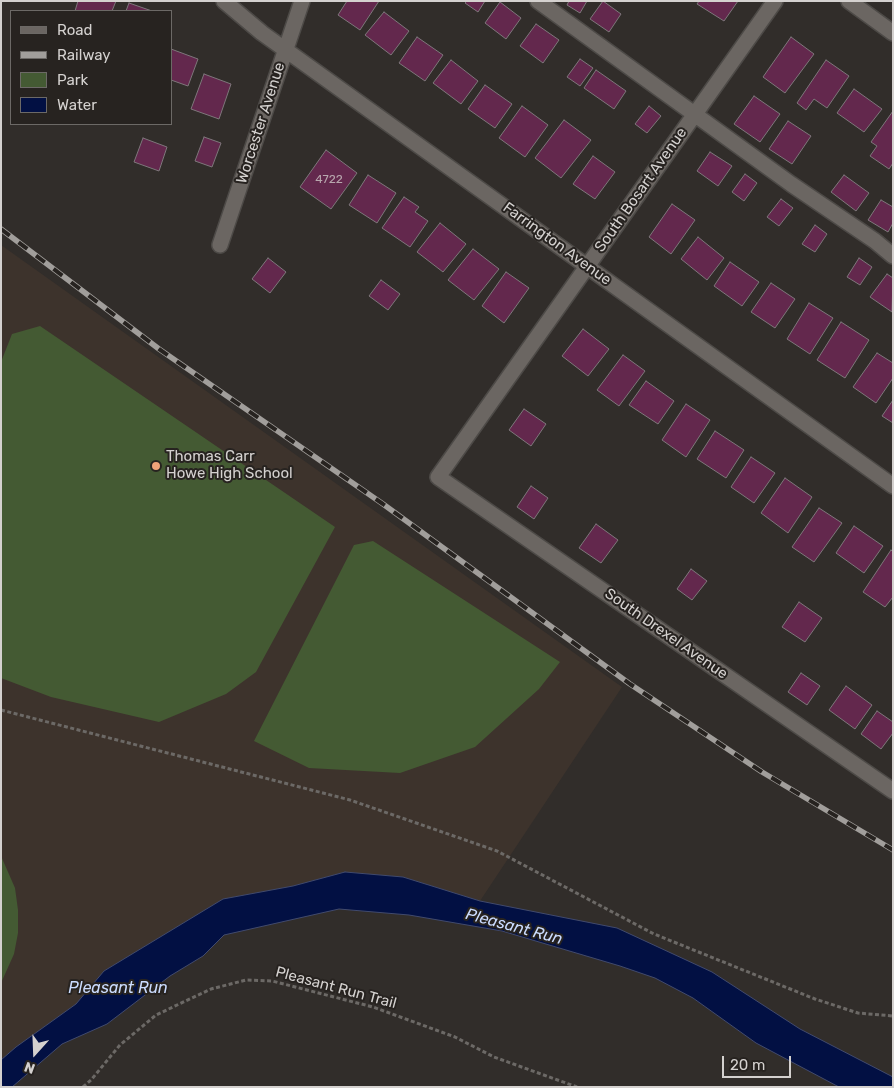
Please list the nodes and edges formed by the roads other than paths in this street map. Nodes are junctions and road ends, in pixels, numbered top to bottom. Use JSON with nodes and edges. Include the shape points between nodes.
{"nodes":[{"id":1,"x":224,"y":1,"type":"edge"},
{"id":2,"x":302,"y":1,"type":"edge"},
{"id":3,"x":538,"y":1,"type":"edge"},
{"id":4,"x":775,"y":1,"type":"edge"},
{"id":5,"x":849,"y":1,"type":"edge"},
{"id":6,"x":893,"y":33,"type":"edge"},
{"id":7,"x":285,"y":49,"type":"junction"},
{"id":8,"x":694,"y":114,"type":"junction"},
{"id":9,"x":220,"y":245,"type":"dead end"},
{"id":10,"x":893,"y":256,"type":"edge"},
{"id":11,"x":587,"y":266,"type":"junction"},
{"id":12,"x":438,"y":477,"type":"joint"},
{"id":13,"x":893,"y":486,"type":"edge"},
{"id":14,"x":893,"y":791,"type":"edge"}],
"edges":[{"from":1,"to":7,"type":"street","name":"Farrington Avenue"},
{"from":2,"to":7,"type":"street","name":"Worcester Avenue"},
{"from":3,"to":8,"type":"street"},
{"from":4,"to":8,"type":"street","name":"South Bosart Avenue"},
{"from":5,"to":6,"type":"street"},
{"from":7,"to":9,"type":"street","name":"Worcester Avenue"},
{"from":7,"to":11,"type":"street","name":"Farrington Avenue"},
{"from":8,"to":10,"type":"street"},
{"from":8,"to":11,"type":"street","name":"South Bosart Avenue"},
{"from":11,"to":12,"type":"street","name":"South Bosart Avenue"},
{"from":11,"to":13,"type":"street","name":"Farrington Avenue"},
{"from":12,"to":14,"type":"street","name":"South Drexel Avenue"}]}
